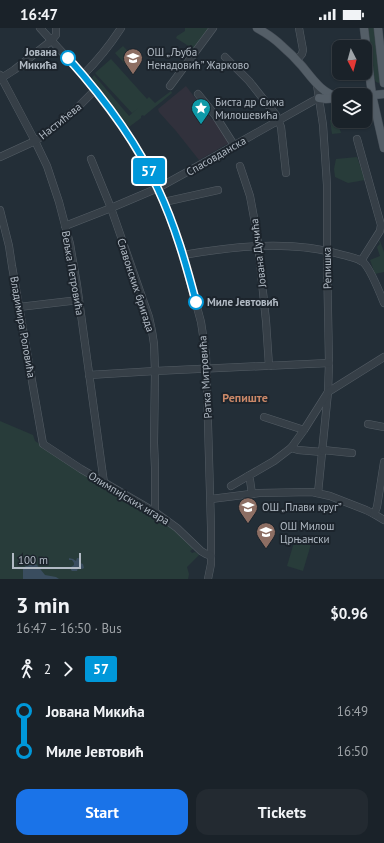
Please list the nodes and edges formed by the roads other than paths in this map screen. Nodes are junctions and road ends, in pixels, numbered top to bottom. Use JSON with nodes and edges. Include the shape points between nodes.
{"nodes":[{"id":1,"x":40,"y":28,"type":"edge"},
{"id":2,"x":56,"y":28,"type":"edge"},
{"id":3,"x":121,"y":28,"type":"edge"},
{"id":4,"x":213,"y":28,"type":"edge"},
{"id":5,"x":257,"y":28,"type":"edge"},
{"id":6,"x":299,"y":28,"type":"edge"},
{"id":7,"x":364,"y":28,"type":"edge"},
{"id":8,"x":378,"y":28,"type":"edge"},
{"id":9,"x":52,"y":40,"type":"junction"},
{"id":10,"x":225,"y":57,"type":"dead end"},
{"id":11,"x":297,"y":60,"type":"junction"},
{"id":12,"x":83,"y":75,"type":"junction"},
{"id":13,"x":1,"y":77,"type":"edge"},
{"id":14,"x":384,"y":83,"type":"edge"},
{"id":15,"x":317,"y":85,"type":"junction"},
{"id":16,"x":170,"y":86,"type":"dead end"},
{"id":17,"x":368,"y":88,"type":"edge"},
{"id":18,"x":95,"y":90,"type":"junction"},
{"id":19,"x":198,"y":94,"type":"dead end"},
{"id":20,"x":384,"y":94,"type":"edge"},
{"id":21,"x":332,"y":95,"type":"edge"},
{"id":22,"x":372,"y":96,"type":"edge"},
{"id":23,"x":332,"y":97,"type":"edge"},
{"id":24,"x":319,"y":98,"type":"junction"},
{"id":25,"x":332,"y":99,"type":"edge"},
{"id":26,"x":372,"y":106,"type":"edge"},
{"id":27,"x":321,"y":114,"type":"junction"},
{"id":28,"x":279,"y":120,"type":"junction"},
{"id":29,"x":357,"y":140,"type":"dead end"},
{"id":30,"x":35,"y":141,"type":"junction"},
{"id":31,"x":234,"y":145,"type":"junction"},
{"id":32,"x":384,"y":148,"type":"edge"},
{"id":33,"x":0,"y":157,"type":"edge"},
{"id":34,"x":91,"y":159,"type":"dead end"},
{"id":35,"x":240,"y":166,"type":"dead end"},
{"id":36,"x":286,"y":173,"type":"dead end"},
{"id":37,"x":158,"y":188,"type":"junction"},
{"id":38,"x":218,"y":190,"type":"dead end"},
{"id":39,"x":164,"y":202,"type":"junction"},
{"id":40,"x":111,"y":208,"type":"junction"},
{"id":41,"x":0,"y":210,"type":"edge"},
{"id":42,"x":65,"y":226,"type":"junction"},
{"id":43,"x":259,"y":246,"type":"junction"},
{"id":44,"x":327,"y":251,"type":"junction"},
{"id":45,"x":183,"y":254,"type":"junction"},
{"id":46,"x":361,"y":260,"type":"junction"},
{"id":47,"x":79,"y":300,"type":"junction"},
{"id":48,"x":384,"y":303,"type":"edge"},
{"id":49,"x":20,"y":307,"type":"junction"},
{"id":50,"x":384,"y":357,"type":"edge"},
{"id":51,"x":329,"y":364,"type":"junction"},
{"id":52,"x":269,"y":366,"type":"junction"},
{"id":53,"x":207,"y":368,"type":"junction"},
{"id":54,"x":155,"y":371,"type":"junction"},
{"id":55,"x":89,"y":375,"type":"junction"},
{"id":56,"x":328,"y":392,"type":"junction"},
{"id":57,"x":264,"y":417,"type":"dead end"},
{"id":58,"x":368,"y":424,"type":"dead end"},
{"id":59,"x":384,"y":427,"type":"edge"},
{"id":60,"x":304,"y":430,"type":"junction"},
{"id":61,"x":43,"y":444,"type":"joint"},
{"id":62,"x":291,"y":448,"type":"junction"},
{"id":63,"x":323,"y":451,"type":"junction"},
{"id":64,"x":352,"y":453,"type":"dead end"},
{"id":65,"x":384,"y":462,"type":"edge"},
{"id":66,"x":248,"y":476,"type":"junction"},
{"id":67,"x":104,"y":482,"type":"junction"},
{"id":68,"x":230,"y":486,"type":"dead end"},
{"id":69,"x":318,"y":493,"type":"junction"},
{"id":70,"x":252,"y":494,"type":"junction"},
{"id":71,"x":211,"y":499,"type":"junction"},
{"id":72,"x":154,"y":512,"type":"junction"},
{"id":73,"x":374,"y":514,"type":"junction"},
{"id":74,"x":384,"y":520,"type":"edge"},
{"id":75,"x":211,"y":556,"type":"junction"},
{"id":76,"x":208,"y":579,"type":"edge"}],
"edges":[{"from":1,"to":9,"type":"street","name":"Ратка Митровића"},
{"from":2,"to":9,"type":"street","via":[[56,35]]},
{"from":3,"to":12,"type":"street"},
{"from":4,"to":16,"type":"street"},
{"from":5,"to":11,"type":"main road","via":[[276,40]]},
{"from":6,"to":11,"type":"street","via":[[303,50]]},
{"from":7,"to":17,"type":"main road"},
{"from":8,"to":14,"type":"main road"},
{"from":9,"to":12,"type":"street","name":"Ратка Митровића"},
{"from":9,"to":13,"type":"street"},
{"from":10,"to":28,"type":"street"},
{"from":11,"to":15,"type":"main road"},
{"from":12,"to":18,"type":"street","name":"Ратка Митровића"},
{"from":13,"to":30,"type":"street","name":"Вељка Петровића"},
{"from":15,"to":21,"type":"main road"},
{"from":15,"to":24,"type":"street","name":"Репишка"},
{"from":18,"to":30,"type":"street","name":"Настићева","via":[[62,122]]},
{"from":18,"to":37,"type":"street","name":"Ратка Митровића","via":[[127,134]]},
{"from":19,"to":31,"type":"street","via":[[213,111]]},
{"from":20,"to":22,"type":"main road"},
{"from":23,"to":24,"type":"main road"},
{"from":24,"to":27,"type":"street","name":"Репишка"},
{"from":24,"to":28,"type":"street","name":"Спасовданска"},
{"from":25,"to":27,"type":"street","via":[[328,101]]},
{"from":26,"to":32,"type":"main road"},
{"from":27,"to":44,"type":"street","name":"Репишка","via":[[327,186]]},
{"from":28,"to":31,"type":"street","name":"Спасовданска"},
{"from":28,"to":36,"type":"street"},
{"from":29,"to":46,"type":"street","via":[[381,225],[380,231]]},
{"from":30,"to":33,"type":"street","name":"Настићева"},
{"from":30,"to":42,"type":"street","name":"Вељка Петровића","via":[[53,182]]},
{"from":31,"to":37,"type":"street","name":"Спасовданска"},
{"from":34,"to":40,"type":"street","name":"Славонских бригада"},
{"from":35,"to":43,"type":"street","name":"Јована Дучића","via":[[252,203]]},
{"from":37,"to":39,"type":"street","name":"Ратка Митровића"},
{"from":37,"to":40,"type":"street","name":"Спасовданска"},
{"from":38,"to":39,"type":"street"},
{"from":39,"to":45,"type":"street","name":"Ратка Митровића"},
{"from":40,"to":42,"type":"street","name":"Спасовданска"},
{"from":40,"to":54,"type":"street","name":"Славонских бригада","via":[[151,324]]},
{"from":41,"to":49,"type":"street","name":"Владимира Роловића"},
{"from":42,"to":47,"type":"street","name":"Вељка Петровића"},
{"from":43,"to":44,"type":"street"},
{"from":43,"to":45,"type":"street"},
{"from":43,"to":52,"type":"street","name":"Јована Дучића"},
{"from":44,"to":46,"type":"street"},
{"from":44,"to":51,"type":"street","name":"Репишка"},
{"from":45,"to":53,"type":"street","name":"Ратка Митровића","via":[[202,328]]},
{"from":46,"to":48,"type":"street","via":[[368,268]]},
{"from":47,"to":49,"type":"street"},
{"from":47,"to":55,"type":"street","name":"Вељка Петровића"},
{"from":49,"to":61,"type":"street","name":"Владимира Роловића"},
{"from":50,"to":56,"type":"street"},
{"from":51,"to":52,"type":"street"},
{"from":51,"to":56,"type":"street","name":"Репишка"},
{"from":52,"to":53,"type":"street"},
{"from":53,"to":54,"type":"street"},
{"from":53,"to":71,"type":"street","name":"Ратка Митровића"},
{"from":54,"to":55,"type":"street"},
{"from":54,"to":72,"type":"street","name":"Славонских бригада"},
{"from":55,"to":67,"type":"street","name":"Вељка Петровића"},
{"from":56,"to":60,"type":"street"},
{"from":56,"to":63,"type":"street","name":"Репишка"},
{"from":57,"to":60,"type":"street"},
{"from":58,"to":59,"type":"street"},
{"from":60,"to":62,"type":"street"},
{"from":61,"to":67,"type":"street","name":"Олимпијских игара"},
{"from":62,"to":63,"type":"street"},
{"from":62,"to":66,"type":"street"},
{"from":63,"to":64,"type":"street"},
{"from":63,"to":69,"type":"street","name":"Репишка"},
{"from":65,"to":73,"type":"street"},
{"from":66,"to":68,"type":"street"},
{"from":66,"to":70,"type":"street"},
{"from":67,"to":72,"type":"street","name":"Олимпијских игара"},
{"from":69,"to":70,"type":"street"},
{"from":69,"to":73,"type":"street"},
{"from":70,"to":71,"type":"street"},
{"from":71,"to":75,"type":"street","name":"Ратка Митровића"},
{"from":72,"to":75,"type":"street","name":"Олимпијских игара","via":[[177,528],[203,553]]},
{"from":73,"to":74,"type":"street"},
{"from":75,"to":76,"type":"street","name":"Ратка Митровића"}]}
